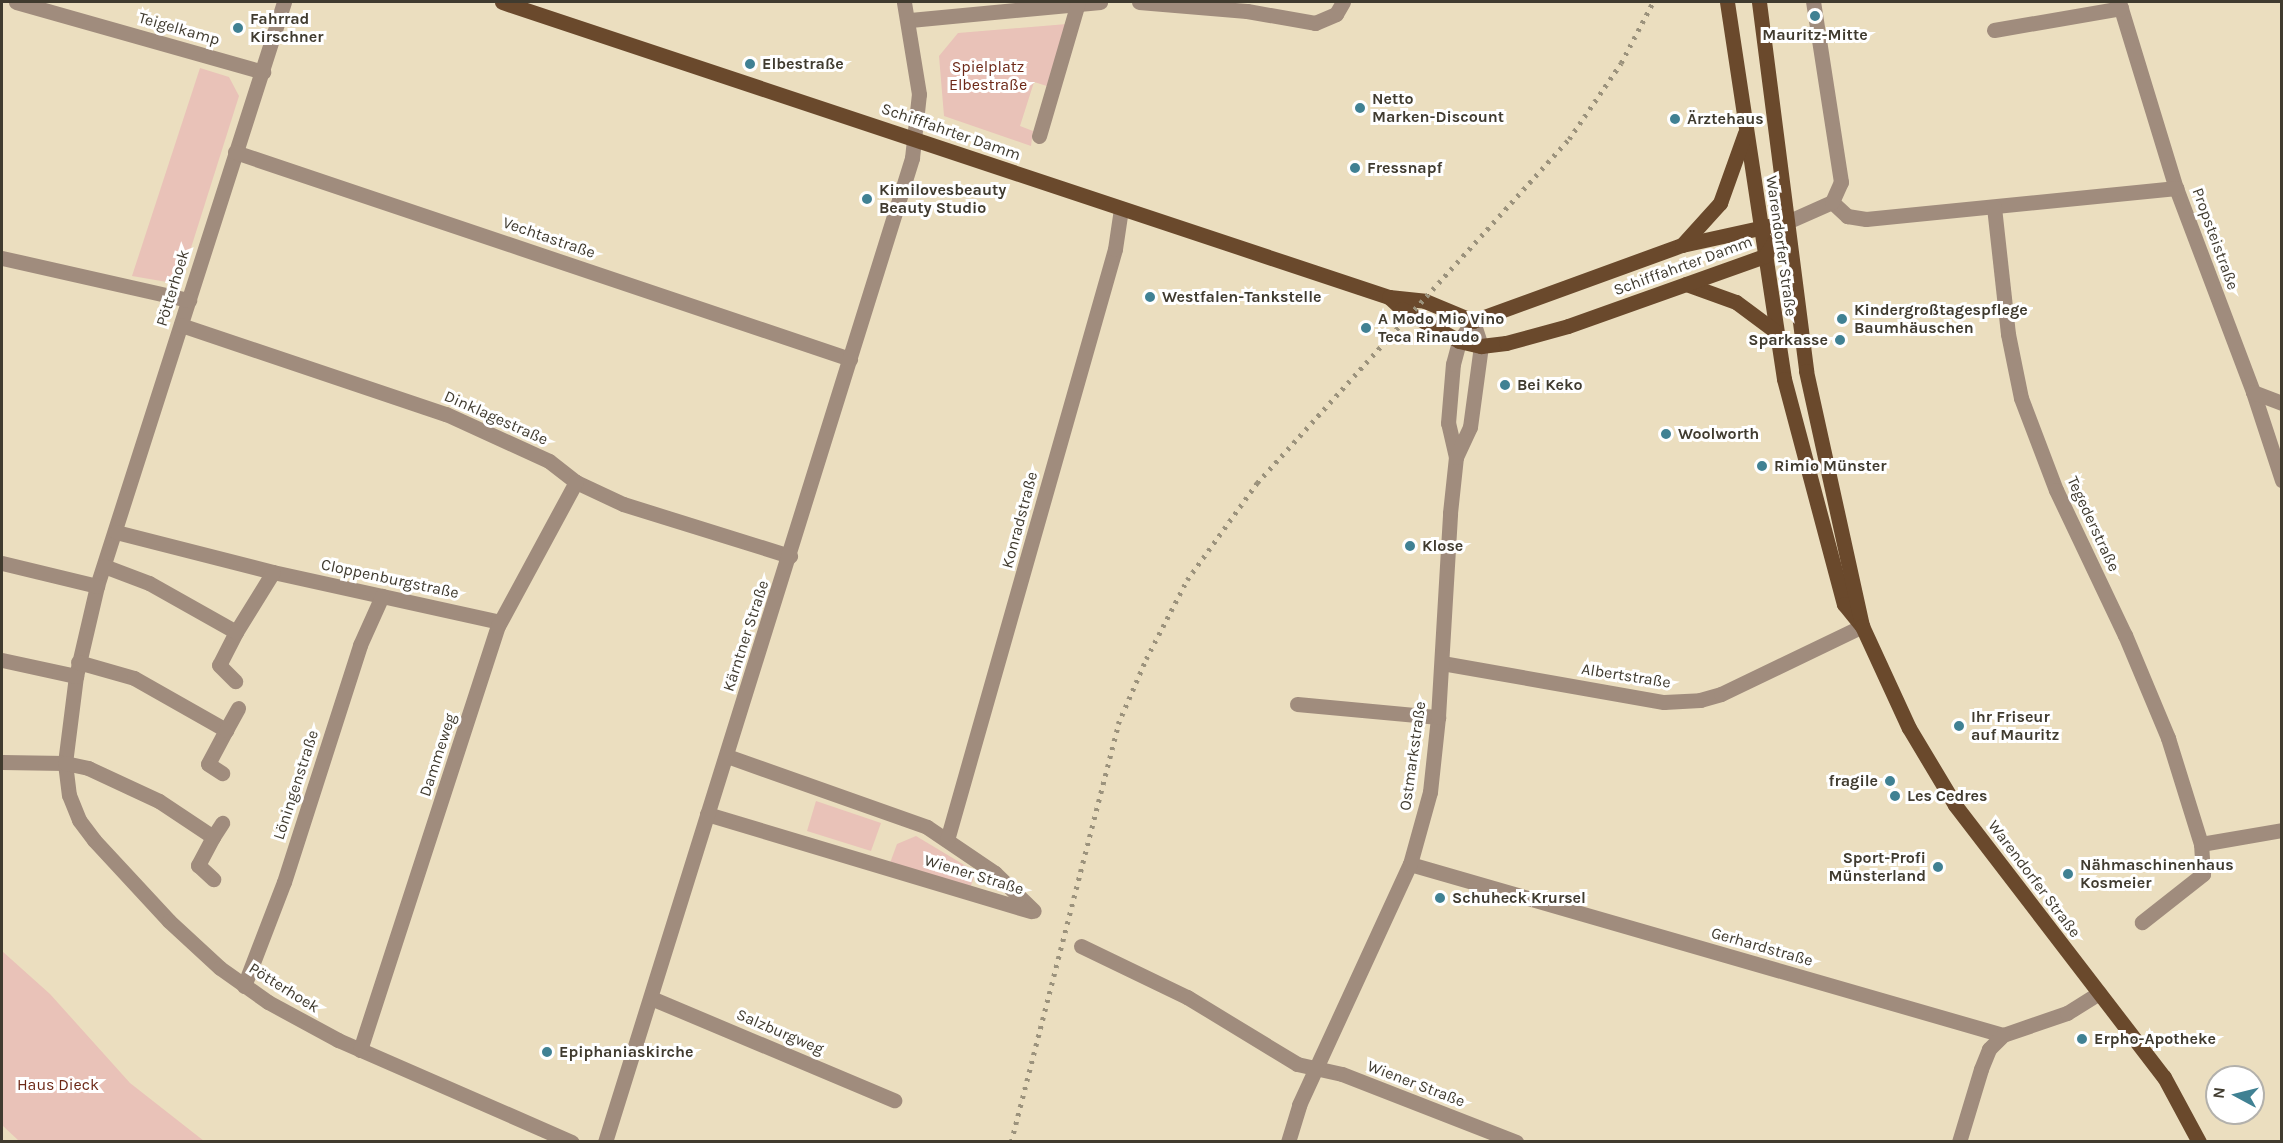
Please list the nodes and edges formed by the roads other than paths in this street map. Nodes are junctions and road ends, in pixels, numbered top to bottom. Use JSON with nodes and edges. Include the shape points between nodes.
{"nodes":[{"id":1,"x":16,"y":2,"type":"edge"},
{"id":2,"x":284,"y":2,"type":"edge"},
{"id":3,"x":502,"y":2,"type":"edge"},
{"id":4,"x":904,"y":2,"type":"edge"},
{"id":5,"x":1100,"y":2,"type":"edge"},
{"id":6,"x":1139,"y":2,"type":"edge"},
{"id":7,"x":1343,"y":2,"type":"edge"},
{"id":8,"x":1727,"y":2,"type":"edge"},
{"id":9,"x":1759,"y":2,"type":"edge"},
{"id":10,"x":1813,"y":2,"type":"edge"},
{"id":11,"x":1078,"y":3,"type":"junction"},
{"id":12,"x":2120,"y":5,"type":"edge"},
{"id":13,"x":910,"y":20,"type":"junction"},
{"id":14,"x":1994,"y":30,"type":"dead end"},
{"id":15,"x":263,"y":72,"type":"junction"},
{"id":16,"x":1746,"y":130,"type":"junction"},
{"id":17,"x":1039,"y":136,"type":"dead end"},
{"id":18,"x":916,"y":139,"type":"junction"},
{"id":19,"x":235,"y":152,"type":"junction"},
{"id":20,"x":2176,"y":188,"type":"junction"},
{"id":21,"x":1832,"y":202,"type":"junction"},
{"id":22,"x":1994,"y":207,"type":"junction"},
{"id":23,"x":1121,"y":209,"type":"junction"},
{"id":24,"x":1787,"y":222,"type":"junction"},
{"id":25,"x":1761,"y":230,"type":"junction"},
{"id":26,"x":1682,"y":246,"type":"junction"},
{"id":27,"x":1765,"y":256,"type":"junction"},
{"id":28,"x":2,"y":258,"type":"edge"},
{"id":29,"x":1686,"y":284,"type":"junction"},
{"id":30,"x":1389,"y":297,"type":"junction"},
{"id":31,"x":189,"y":300,"type":"junction"},
{"id":32,"x":1473,"y":321,"type":"junction"},
{"id":33,"x":181,"y":325,"type":"junction"},
{"id":34,"x":1774,"y":331,"type":"junction"},
{"id":35,"x":1459,"y":340,"type":"junction"},
{"id":36,"x":1481,"y":346,"type":"junction"},
{"id":37,"x":850,"y":359,"type":"junction"},
{"id":38,"x":2253,"y":392,"type":"junction"},
{"id":39,"x":2282,"y":403,"type":"edge"},
{"id":40,"x":1456,"y":457,"type":"junction"},
{"id":41,"x":2282,"y":480,"type":"edge"},
{"id":42,"x":576,"y":482,"type":"junction"},
{"id":43,"x":116,"y":532,"type":"junction"},
{"id":44,"x":790,"y":556,"type":"junction"},
{"id":45,"x":2,"y":563,"type":"edge"},
{"id":46,"x":104,"y":566,"type":"junction"},
{"id":47,"x":273,"y":572,"type":"junction"},
{"id":48,"x":97,"y":586,"type":"junction"},
{"id":49,"x":382,"y":596,"type":"junction"},
{"id":50,"x":500,"y":622,"type":"junction"},
{"id":51,"x":1862,"y":626,"type":"junction"},
{"id":52,"x":236,"y":632,"type":"junction"},
{"id":53,"x":2,"y":660,"type":"edge"},
{"id":54,"x":1442,"y":663,"type":"junction"},
{"id":55,"x":77,"y":669,"type":"junction"},
{"id":56,"x":235,"y":681,"type":"dead end"},
{"id":57,"x":1297,"y":704,"type":"dead end"},
{"id":58,"x":238,"y":708,"type":"dead end"},
{"id":59,"x":1438,"y":717,"type":"junction"},
{"id":60,"x":226,"y":730,"type":"junction"},
{"id":61,"x":727,"y":756,"type":"junction"},
{"id":62,"x":2,"y":762,"type":"edge"},
{"id":63,"x":65,"y":763,"type":"junction"},
{"id":64,"x":222,"y":773,"type":"dead end"},
{"id":65,"x":707,"y":814,"type":"junction"},
{"id":66,"x":222,"y":823,"type":"dead end"},
{"id":67,"x":2282,"y":830,"type":"edge"},
{"id":68,"x":213,"y":837,"type":"junction"},
{"id":69,"x":947,"y":840,"type":"junction"},
{"id":70,"x":2201,"y":844,"type":"junction"},
{"id":71,"x":1410,"y":864,"type":"junction"},
{"id":72,"x":213,"y":879,"type":"dead end"},
{"id":73,"x":2142,"y":922,"type":"dead end"},
{"id":74,"x":1081,"y":946,"type":"dead end"},
{"id":75,"x":244,"y":986,"type":"junction"},
{"id":76,"x":2099,"y":993,"type":"junction"},
{"id":77,"x":651,"y":998,"type":"junction"},
{"id":78,"x":2003,"y":1035,"type":"junction"},
{"id":79,"x":360,"y":1050,"type":"junction"},
{"id":80,"x":1316,"y":1069,"type":"junction"},
{"id":81,"x":894,"y":1100,"type":"dead end"},
{"id":82,"x":572,"y":1142,"type":"edge"},
{"id":83,"x":605,"y":1142,"type":"edge"},
{"id":84,"x":1288,"y":1142,"type":"edge"},
{"id":85,"x":1516,"y":1142,"type":"edge"},
{"id":86,"x":1959,"y":1142,"type":"edge"},
{"id":87,"x":2199,"y":1142,"type":"edge"}],
"edges":[{"from":1,"to":15,"type":"street","name":"Teigelkamp"},
{"from":2,"to":15,"type":"street","name":"Pötterhoek"},
{"from":3,"to":18,"type":"main road","name":"Schifffahrter Damm"},
{"from":4,"to":13,"type":"street","name":"Kärntner Straße"},
{"from":5,"to":11,"type":"street"},
{"from":6,"to":7,"type":"street","via":[[1247,11],[1315,23],[1336,14]]},
{"from":8,"to":16,"type":"main road","name":"Warendorfer Straße"},
{"from":9,"to":24,"type":"main road","name":"Warendorfer Straße"},
{"from":10,"to":21,"type":"street","via":[[1841,182]]},
{"from":11,"to":13,"type":"street"},
{"from":11,"to":17,"type":"street"},
{"from":12,"to":14,"type":"street","name":"Propsteistraße"},
{"from":12,"to":20,"type":"street","name":"Propsteistraße"},
{"from":13,"to":18,"type":"street","name":"Kärntner Straße","via":[[919,94]]},
{"from":15,"to":19,"type":"street","name":"Pötterhoek"},
{"from":16,"to":25,"type":"main road","name":"Warendorfer Straße"},
{"from":16,"to":26,"type":"main road","via":[[1720,203]]},
{"from":18,"to":23,"type":"main road","name":"Schifffahrter Damm"},
{"from":18,"to":37,"type":"street","name":"Kärntner Straße"},
{"from":19,"to":31,"type":"street","name":"Pötterhoek"},
{"from":19,"to":37,"type":"street","name":"Vechtastraße"},
{"from":20,"to":22,"type":"street"},
{"from":20,"to":38,"type":"street","name":"Propsteistraße"},
{"from":21,"to":22,"type":"street","via":[[1846,216],[1866,219]]},
{"from":21,"to":24,"type":"street","name":"Warendorfer Straße"},
{"from":22,"to":70,"type":"street","name":"Tegederstraße","via":[[2008,334],[2021,398],[2056,490],[2125,635],[2168,738]]},
{"from":23,"to":30,"type":"main road","name":"Schifffahrter Damm"},
{"from":23,"to":69,"type":"street","name":"Konradstraße","via":[[1112,260]]},
{"from":24,"to":25,"type":"main road","name":"Schifffahrter Damm"},
{"from":24,"to":27,"type":"main road","name":"Schifffahrter Damm"},
{"from":24,"to":51,"type":"main road","name":"Warendorfer Straße","via":[[1808,381]]},
{"from":25,"to":26,"type":"main road","name":"Schifffahrter Damm"},
{"from":25,"to":27,"type":"main road","name":"Warendorfer Straße"},
{"from":26,"to":32,"type":"main road","name":"Schifffahrter Damm"},
{"from":27,"to":29,"type":"main road","name":"Schifffahrter Damm"},
{"from":27,"to":34,"type":"main road","name":"Warendorfer Straße"},
{"from":28,"to":31,"type":"street"},
{"from":29,"to":34,"type":"main road","via":[[1736,302]]},
{"from":29,"to":36,"type":"main road","name":"Schifffahrter Damm","via":[[1568,326]]},
{"from":30,"to":32,"type":"main road","name":"Schifffahrter Damm","via":[[1425,301]]},
{"from":30,"to":35,"type":"main road","name":"Schifffahrter Damm","via":[[1402,309]]},
{"from":31,"to":33,"type":"street","name":"Pötterhoek"},
{"from":32,"to":35,"type":"street","name":"Ostmarkstraße"},
{"from":32,"to":36,"type":"street","name":"Ostmarkstraße"},
{"from":33,"to":42,"type":"street","name":"Dinklagestraße","via":[[446,414],[549,461]]},
{"from":33,"to":43,"type":"street","name":"Pötterhoek"},
{"from":34,"to":51,"type":"main road","name":"Warendorfer Straße","via":[[1818,517],[1844,604]]},
{"from":35,"to":36,"type":"main road","name":"Schifffahrter Damm"},
{"from":35,"to":40,"type":"street","name":"Ostmarkstraße","via":[[1452,364],[1448,423]]},
{"from":36,"to":40,"type":"street","name":"Ostmarkstraße","via":[[1470,427]]},
{"from":37,"to":44,"type":"street","name":"Kärntner Straße"},
{"from":38,"to":39,"type":"street"},
{"from":38,"to":41,"type":"street","name":"Propsteistraße"},
{"from":40,"to":54,"type":"street","name":"Ostmarkstraße"},
{"from":42,"to":44,"type":"street","name":"Dinklagestraße","via":[[623,504]]},
{"from":42,"to":50,"type":"street","name":"Dammeweg"},
{"from":43,"to":46,"type":"street","name":"Pötterhoek"},
{"from":43,"to":47,"type":"street","name":"Cloppenburgstraße"},
{"from":44,"to":61,"type":"street","name":"Kärntner Straße"},
{"from":45,"to":48,"type":"street"},
{"from":46,"to":48,"type":"street","name":"Pötterhoek"},
{"from":46,"to":52,"type":"street","via":[[149,583]]},
{"from":47,"to":49,"type":"street","name":"Cloppenburgstraße"},
{"from":47,"to":52,"type":"street"},
{"from":48,"to":55,"type":"street","name":"Pötterhoek"},
{"from":49,"to":50,"type":"street","name":"Cloppenburgstraße"},
{"from":49,"to":75,"type":"street","name":"Löningenstraße","via":[[360,645],[284,882]]},
{"from":50,"to":79,"type":"street","name":"Dammeweg"},
{"from":51,"to":54,"type":"street","name":"Albertstraße","via":[[1721,694],[1700,700],[1664,702]]},
{"from":51,"to":76,"type":"main road","name":"Warendorfer Straße","via":[[1909,728],[1955,805]]},
{"from":52,"to":56,"type":"street","via":[[219,665]]},
{"from":53,"to":55,"type":"street"},
{"from":54,"to":59,"type":"street","name":"Ostmarkstraße"},
{"from":55,"to":60,"type":"street","via":[[134,678]]},
{"from":55,"to":63,"type":"street","name":"Pötterhoek"},
{"from":57,"to":59,"type":"street"},
{"from":58,"to":60,"type":"street"},
{"from":59,"to":71,"type":"street","name":"Ostmarkstraße","via":[[1430,792]]},
{"from":60,"to":64,"type":"street","via":[[208,764]]},
{"from":61,"to":65,"type":"street","name":"Kärntner Straße"},
{"from":61,"to":69,"type":"street","name":"Wiener Straße","via":[[885,811]]},
{"from":62,"to":63,"type":"street"},
{"from":63,"to":68,"type":"street","via":[[88,768],[159,801]]},
{"from":63,"to":75,"type":"street","name":"Pötterhoek","via":[[69,795],[79,820],[94,840],[169,921]]},
{"from":65,"to":69,"type":"street","name":"Wiener Straße","via":[[1034,911],[995,873]]},
{"from":65,"to":77,"type":"street","name":"Kärntner Straße"},
{"from":66,"to":68,"type":"street"},
{"from":67,"to":70,"type":"street"},
{"from":68,"to":72,"type":"street","via":[[198,865]]},
{"from":70,"to":73,"type":"street","name":"Tegederstraße","via":[[2204,874]]},
{"from":71,"to":78,"type":"street","name":"Gerhardstraße"},
{"from":71,"to":80,"type":"street","name":"Ostmarkstraße"},
{"from":74,"to":80,"type":"street","name":"Wiener Straße","via":[[1187,997],[1283,1058]]},
{"from":75,"to":79,"type":"street","name":"Pötterhoek"},
{"from":76,"to":78,"type":"street","via":[[2067,1013]]},
{"from":76,"to":87,"type":"main road","name":"Warendorfer Straße","via":[[2164,1077]]},
{"from":77,"to":81,"type":"street","name":"Salzburgweg"},
{"from":77,"to":83,"type":"street","name":"Kärntner Straße"},
{"from":78,"to":86,"type":"street","via":[[1989,1049]]},
{"from":79,"to":82,"type":"street","name":"Pötterhoek"},
{"from":80,"to":84,"type":"street","name":"Ostmarkstraße"},
{"from":80,"to":85,"type":"street","name":"Wiener Straße","via":[[1342,1074]]}]}
